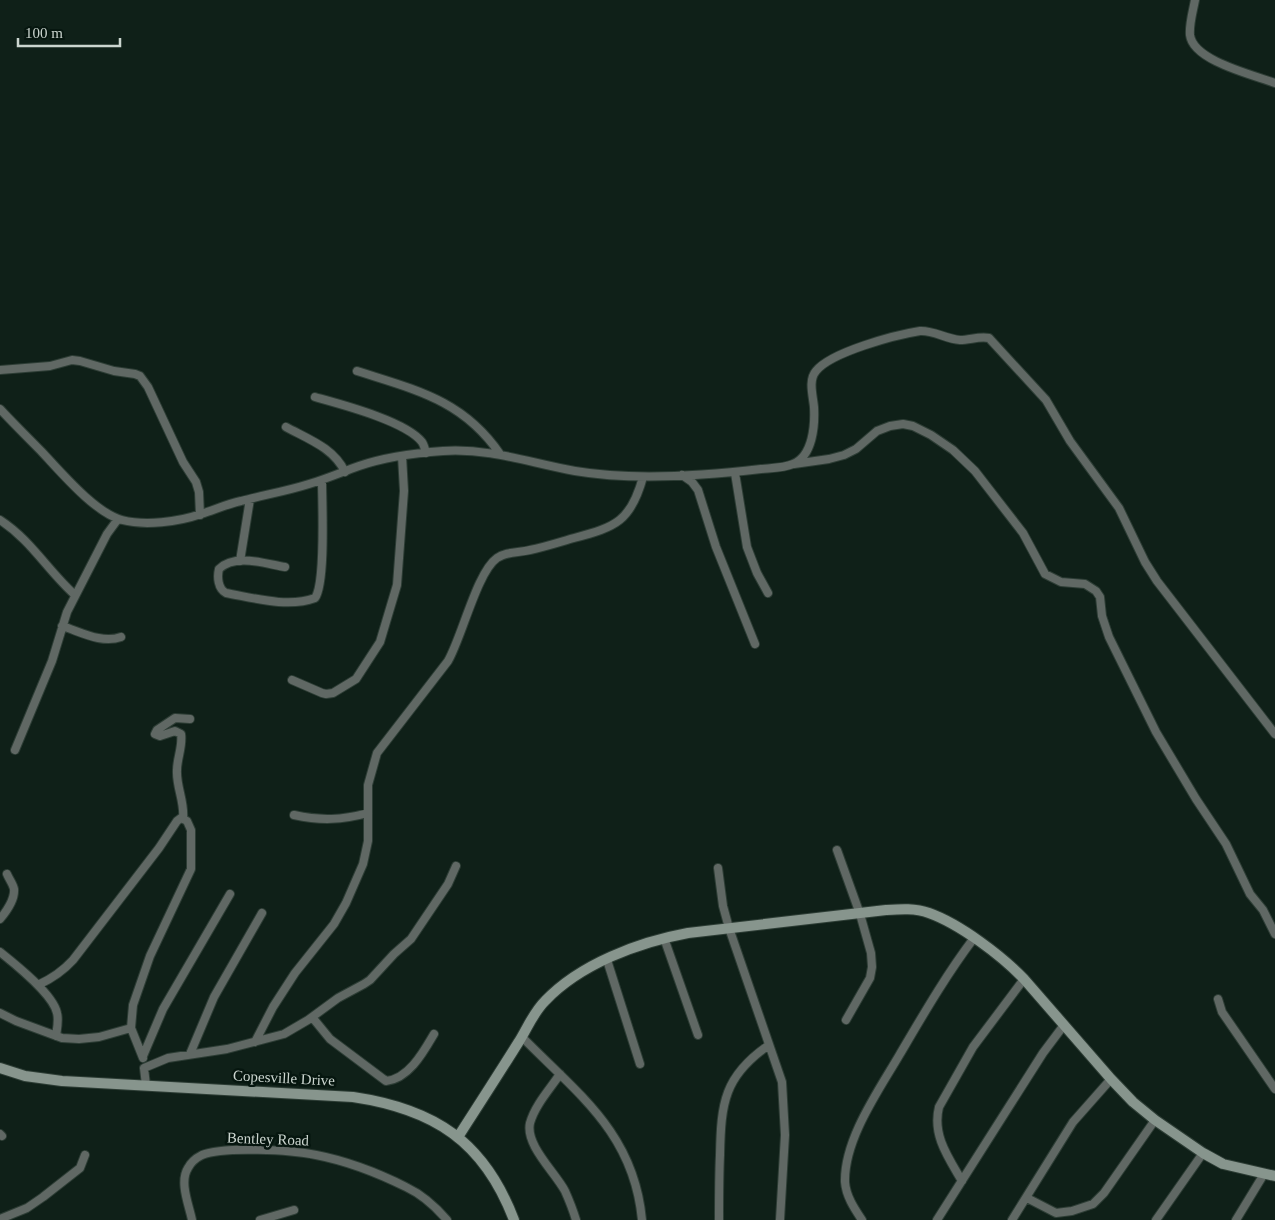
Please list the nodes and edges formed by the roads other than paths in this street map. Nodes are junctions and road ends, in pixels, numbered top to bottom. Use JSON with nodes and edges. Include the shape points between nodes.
{"nodes":[{"id":1,"x":1195,"y":0,"type":"edge"},
{"id":2,"x":1275,"y":83,"type":"edge"},
{"id":3,"x":0,"y":370,"type":"edge"},
{"id":4,"x":357,"y":371,"type":"dead end"},
{"id":5,"x":314,"y":397,"type":"dead end"},
{"id":6,"x":0,"y":409,"type":"edge"},
{"id":7,"x":286,"y":427,"type":"dead end"},
{"id":8,"x":426,"y":453,"type":"junction"},
{"id":9,"x":500,"y":454,"type":"junction"},
{"id":10,"x":402,"y":456,"type":"junction"},
{"id":11,"x":794,"y":464,"type":"junction"},
{"id":12,"x":345,"y":472,"type":"junction"},
{"id":13,"x":735,"y":473,"type":"junction"},
{"id":14,"x":682,"y":475,"type":"junction"},
{"id":15,"x":643,"y":477,"type":"junction"},
{"id":16,"x":322,"y":480,"type":"junction"},
{"id":17,"x":250,"y":499,"type":"junction"},
{"id":18,"x":200,"y":515,"type":"junction"},
{"id":19,"x":118,"y":519,"type":"junction"},
{"id":20,"x":0,"y":520,"type":"edge"},
{"id":21,"x":240,"y":561,"type":"junction"},
{"id":22,"x":285,"y":567,"type":"dead end"},
{"id":23,"x":768,"y":593,"type":"dead end"},
{"id":24,"x":76,"y":595,"type":"junction"},
{"id":25,"x":62,"y":626,"type":"junction"},
{"id":26,"x":121,"y":637,"type":"dead end"},
{"id":27,"x":755,"y":644,"type":"dead end"},
{"id":28,"x":292,"y":680,"type":"dead end"},
{"id":29,"x":190,"y":719,"type":"dead end"},
{"id":30,"x":1275,"y":734,"type":"edge"},
{"id":31,"x":15,"y":750,"type":"dead end"},
{"id":32,"x":368,"y":813,"type":"junction"},
{"id":33,"x":294,"y":815,"type":"dead end"},
{"id":34,"x":183,"y":818,"type":"junction"},
{"id":35,"x":837,"y":850,"type":"dead end"},
{"id":36,"x":456,"y":866,"type":"dead end"},
{"id":37,"x":718,"y":868,"type":"dead end"},
{"id":38,"x":7,"y":874,"type":"dead end"},
{"id":39,"x":230,"y":894,"type":"dead end"},
{"id":40,"x":262,"y":913,"type":"dead end"},
{"id":41,"x":860,"y":914,"type":"junction"},
{"id":42,"x":0,"y":919,"type":"edge"},
{"id":43,"x":729,"y":928,"type":"junction"},
{"id":44,"x":1275,"y":934,"type":"edge"},
{"id":45,"x":664,"y":938,"type":"junction"},
{"id":46,"x":974,"y":938,"type":"junction"},
{"id":47,"x":0,"y":952,"type":"edge"},
{"id":48,"x":607,"y":960,"type":"junction"},
{"id":49,"x":1024,"y":979,"type":"junction"},
{"id":50,"x":38,"y":985,"type":"junction"},
{"id":51,"x":1218,"y":999,"type":"dead end"},
{"id":52,"x":0,"y":1013,"type":"edge"},
{"id":53,"x":312,"y":1017,"type":"junction"},
{"id":54,"x":846,"y":1020,"type":"dead end"},
{"id":55,"x":1064,"y":1025,"type":"junction"},
{"id":56,"x":131,"y":1028,"type":"junction"},
{"id":57,"x":434,"y":1034,"type":"dead end"},
{"id":58,"x":698,"y":1035,"type":"dead end"},
{"id":59,"x":56,"y":1036,"type":"junction"},
{"id":60,"x":522,"y":1037,"type":"junction"},
{"id":61,"x":255,"y":1042,"type":"junction"},
{"id":62,"x":769,"y":1045,"type":"junction"},
{"id":63,"x":190,"y":1054,"type":"junction"},
{"id":64,"x":143,"y":1056,"type":"junction"},
{"id":65,"x":640,"y":1064,"type":"dead end"},
{"id":66,"x":0,"y":1068,"type":"edge"},
{"id":67,"x":144,"y":1068,"type":"junction"},
{"id":68,"x":560,"y":1074,"type":"junction"},
{"id":69,"x":1111,"y":1079,"type":"junction"},
{"id":70,"x":146,"y":1085,"type":"junction"},
{"id":71,"x":1275,"y":1088,"type":"edge"},
{"id":72,"x":1155,"y":1120,"type":"junction"},
{"id":73,"x":458,"y":1137,"type":"junction"},
{"id":74,"x":1203,"y":1153,"type":"junction"},
{"id":75,"x":85,"y":1155,"type":"dead end"},
{"id":76,"x":1264,"y":1174,"type":"junction"},
{"id":77,"x":1275,"y":1176,"type":"edge"},
{"id":78,"x":962,"y":1181,"type":"junction"},
{"id":79,"x":1027,"y":1198,"type":"junction"},
{"id":80,"x":294,"y":1210,"type":"dead end"},
{"id":81,"x":0,"y":1219,"type":"edge"},
{"id":82,"x":192,"y":1220,"type":"edge"},
{"id":83,"x":260,"y":1220,"type":"edge"},
{"id":84,"x":447,"y":1220,"type":"edge"},
{"id":85,"x":514,"y":1220,"type":"edge"},
{"id":86,"x":576,"y":1220,"type":"edge"},
{"id":87,"x":642,"y":1220,"type":"edge"},
{"id":88,"x":719,"y":1220,"type":"edge"},
{"id":89,"x":780,"y":1220,"type":"edge"},
{"id":90,"x":862,"y":1220,"type":"edge"},
{"id":91,"x":937,"y":1220,"type":"edge"},
{"id":92,"x":1012,"y":1220,"type":"edge"},
{"id":93,"x":1156,"y":1220,"type":"edge"},
{"id":94,"x":1236,"y":1220,"type":"edge"}],
"edges":[{"from":1,"to":2,"type":"street","via":[[1190,35],[1198,50],[1218,62]]},
{"from":3,"to":18,"type":"street","via":[[50,366],[72,360],[140,376],[196,482],[200,492]]},
{"from":4,"to":9,"type":"street","via":[[417,390],[456,408],[485,433]]},
{"from":5,"to":8,"type":"street","via":[[377,416],[398,426],[420,440]]},
{"from":6,"to":19,"type":"street","via":[[80,491]]},
{"from":7,"to":12,"type":"street","via":[[328,450]]},
{"from":8,"to":9,"type":"street","via":[[467,451]]},
{"from":8,"to":10,"type":"street"},
{"from":9,"to":15,"type":"street","via":[[574,471]]},
{"from":10,"to":12,"type":"street"},
{"from":10,"to":28,"type":"street","via":[[404,491],[397,586],[377,648],[356,679],[333,693],[322,693]]},
{"from":11,"to":13,"type":"street"},
{"from":11,"to":30,"type":"street","via":[[810,442],[814,413],[813,377],[822,365],[867,344],[913,332],[928,331],[959,340],[988,338],[1042,395],[1070,441],[1119,508],[1157,581]]},
{"from":11,"to":44,"type":"street","via":[[844,455],[877,431],[903,424],[931,435],[975,471],[1023,533],[1045,574],[1061,582],[1085,584],[1100,597],[1109,637],[1156,732],[1226,844],[1250,894],[1263,910]]},
{"from":12,"to":16,"type":"street"},
{"from":13,"to":14,"type":"street"},
{"from":13,"to":23,"type":"street","via":[[747,547]]},
{"from":14,"to":15,"type":"street"},
{"from":14,"to":27,"type":"street","via":[[698,490],[716,547]]},
{"from":15,"to":32,"type":"street","via":[[630,509],[609,528],[535,549],[510,552],[492,562],[448,661],[377,753],[369,779]]},
{"from":16,"to":17,"type":"street"},
{"from":16,"to":21,"type":"street","via":[[321,568],[319,591],[315,598],[277,601],[223,592],[219,569],[230,562]]},
{"from":17,"to":18,"type":"street"},
{"from":17,"to":21,"type":"street"},
{"from":18,"to":19,"type":"street","via":[[144,522]]},
{"from":19,"to":24,"type":"street"},
{"from":20,"to":24,"type":"street","via":[[17,532]]},
{"from":21,"to":22,"type":"street"},
{"from":24,"to":25,"type":"street"},
{"from":25,"to":26,"type":"street","via":[[104,640]]},
{"from":25,"to":31,"type":"street","via":[[52,661]]},
{"from":29,"to":34,"type":"street","via":[[175,718],[155,734],[160,736],[175,731],[181,734],[177,776]]},
{"from":32,"to":33,"type":"street","via":[[335,820]]},
{"from":32,"to":61,"type":"street","via":[[366,852],[346,903],[334,924],[295,973]]},
{"from":34,"to":50,"type":"street","via":[[177,821],[73,960]]},
{"from":34,"to":56,"type":"street","via":[[191,830],[191,869],[150,956],[133,1005]]},
{"from":35,"to":41,"type":"street"},
{"from":36,"to":53,"type":"street","via":[[448,884],[411,939],[370,980]]},
{"from":37,"to":43,"type":"street"},
{"from":38,"to":42,"type":"street","via":[[14,896]]},
{"from":39,"to":64,"type":"street","via":[[163,1009]]},
{"from":40,"to":63,"type":"street","via":[[214,997]]},
{"from":41,"to":43,"type":"street"},
{"from":41,"to":46,"type":"street","via":[[908,909],[927,912]]},
{"from":41,"to":54,"type":"street","via":[[872,967],[870,978]]},
{"from":43,"to":45,"type":"street"},
{"from":43,"to":62,"type":"street"},
{"from":45,"to":48,"type":"street"},
{"from":45,"to":58,"type":"street"},
{"from":46,"to":49,"type":"street"},
{"from":46,"to":90,"type":"street","via":[[922,1018],[853,1141],[845,1181],[848,1196]]},
{"from":47,"to":50,"type":"street"},
{"from":48,"to":60,"type":"street","via":[[580,974],[544,1002]]},
{"from":48,"to":65,"type":"street"},
{"from":49,"to":55,"type":"street"},
{"from":49,"to":78,"type":"street","via":[[973,1047],[936,1116],[937,1131],[946,1154]]},
{"from":50,"to":59,"type":"street","via":[[56,1009]]},
{"from":51,"to":71,"type":"street","via":[[1222,1012]]},
{"from":52,"to":59,"type":"street"},
{"from":53,"to":57,"type":"street","via":[[330,1039],[386,1081],[410,1068]]},
{"from":53,"to":61,"type":"street","via":[[284,1034]]},
{"from":55,"to":69,"type":"street"},
{"from":55,"to":78,"type":"street"},
{"from":56,"to":59,"type":"street","via":[[79,1040]]},
{"from":56,"to":64,"type":"street"},
{"from":60,"to":68,"type":"street"},
{"from":60,"to":73,"type":"street"},
{"from":61,"to":63,"type":"street"},
{"from":62,"to":88,"type":"street","via":[[747,1062],[731,1084],[724,1101],[720,1136]]},
{"from":62,"to":89,"type":"street","via":[[782,1082],[785,1116]]},
{"from":63,"to":67,"type":"street","via":[[168,1058]]},
{"from":64,"to":67,"type":"street"},
{"from":66,"to":70,"type":"street","name":"Copesville Drive","via":[[54,1080]]},
{"from":67,"to":70,"type":"street"},
{"from":68,"to":86,"type":"street","via":[[536,1109],[529,1130],[534,1146],[565,1191]]},
{"from":68,"to":87,"type":"street","via":[[590,1104],[615,1137],[633,1178]]},
{"from":69,"to":72,"type":"street"},
{"from":69,"to":79,"type":"street","via":[[1073,1122]]},
{"from":70,"to":73,"type":"street","name":"Copesville Drive","via":[[375,1100],[428,1118]]},
{"from":72,"to":74,"type":"street"},
{"from":72,"to":79,"type":"street","via":[[1093,1204],[1072,1212],[1056,1212]]},
{"from":73,"to":85,"type":"street","name":"Copesville Drive","via":[[488,1169]]},
{"from":74,"to":76,"type":"street","via":[[1230,1166]]},
{"from":74,"to":93,"type":"street"},
{"from":75,"to":81,"type":"street","via":[[80,1168],[43,1197],[20,1212]]},
{"from":76,"to":77,"type":"street"},
{"from":76,"to":94,"type":"street"},
{"from":78,"to":91,"type":"street"},
{"from":79,"to":92,"type":"street"},
{"from":80,"to":83,"type":"street"},
{"from":82,"to":84,"type":"street","name":"Bentley Road","via":[[185,1188],[188,1168],[203,1155],[242,1150],[317,1155],[372,1172],[423,1196]]}]}
